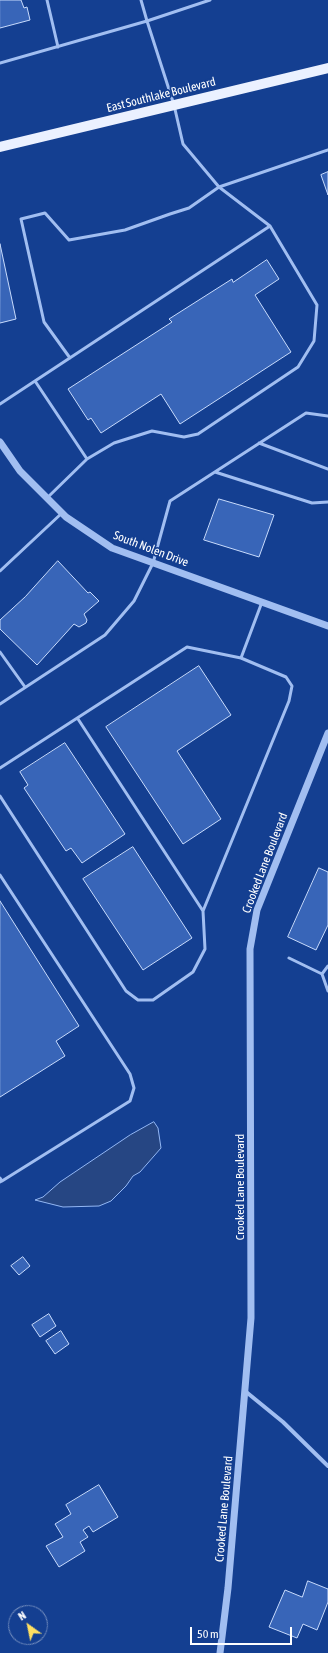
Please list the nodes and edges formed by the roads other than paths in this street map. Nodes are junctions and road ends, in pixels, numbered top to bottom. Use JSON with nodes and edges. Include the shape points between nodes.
{"nodes":[{"id":1,"x":47,"y":0,"type":"edge"},
{"id":2,"x":141,"y":0,"type":"edge"},
{"id":3,"x":210,"y":0,"type":"edge"},
{"id":4,"x":147,"y":21,"type":"junction"},
{"id":5,"x":58,"y":47,"type":"junction"},
{"id":6,"x":0,"y":63,"type":"edge"},
{"id":7,"x":328,"y":68,"type":"edge"},
{"id":8,"x":174,"y":105,"type":"junction"},
{"id":9,"x":0,"y":147,"type":"edge"},
{"id":10,"x":328,"y":150,"type":"edge"},
{"id":11,"x":219,"y":187,"type":"junction"},
{"id":12,"x":270,"y":226,"type":"junction"},
{"id":13,"x":70,"y":358,"type":"junction"},
{"id":14,"x":35,"y":381,"type":"junction"},
{"id":15,"x":0,"y":404,"type":"edge"},
{"id":16,"x":328,"y":416,"type":"edge"},
{"id":17,"x":0,"y":442,"type":"edge"},
{"id":18,"x":259,"y":443,"type":"junction"},
{"id":19,"x":87,"y":459,"type":"junction"},
{"id":20,"x":328,"y":469,"type":"edge"},
{"id":21,"x":214,"y":472,"type":"junction"},
{"id":22,"x":47,"y":498,"type":"junction"},
{"id":23,"x":328,"y":502,"type":"edge"},
{"id":24,"x":62,"y":513,"type":"junction"},
{"id":25,"x":153,"y":563,"type":"junction"},
{"id":26,"x":0,"y":570,"type":"edge"},
{"id":27,"x":262,"y":602,"type":"junction"},
{"id":28,"x":328,"y":626,"type":"edge"},
{"id":29,"x":0,"y":652,"type":"edge"},
{"id":30,"x":241,"y":658,"type":"junction"},
{"id":31,"x":25,"y":687,"type":"junction"},
{"id":32,"x":0,"y":704,"type":"edge"},
{"id":33,"x":78,"y":719,"type":"junction"},
{"id":34,"x":328,"y":733,"type":"edge"},
{"id":35,"x":0,"y":768,"type":"edge"},
{"id":36,"x":0,"y":796,"type":"edge"},
{"id":37,"x":0,"y":875,"type":"edge"},
{"id":38,"x":203,"y":910,"type":"junction"},
{"id":39,"x":289,"y":958,"type":"dead end"},
{"id":40,"x":328,"y":966,"type":"edge"},
{"id":41,"x":322,"y":974,"type":"junction"},
{"id":42,"x":328,"y":991,"type":"edge"},
{"id":43,"x":1,"y":1181,"type":"edge"},
{"id":44,"x":245,"y":1390,"type":"junction"},
{"id":45,"x":328,"y":1466,"type":"edge"},
{"id":46,"x":220,"y":1653,"type":"edge"}],
"edges":[{"from":1,"to":5,"type":"lane"},
{"from":2,"to":4,"type":"lane"},
{"from":3,"to":4,"type":"lane"},
{"from":4,"to":5,"type":"lane"},
{"from":4,"to":8,"type":"lane"},
{"from":5,"to":6,"type":"lane"},
{"from":7,"to":8,"type":"main road","name":"East Southlake Boulevard"},
{"from":8,"to":9,"type":"main road","name":"East Southlake Boulevard"},
{"from":8,"to":11,"type":"lane","via":[[183,144]]},
{"from":10,"to":11,"type":"lane"},
{"from":11,"to":12,"type":"lane"},
{"from":11,"to":13,"type":"lane","via":[[189,208],[125,230],[69,240],[45,213],[21,219],[44,322]]},
{"from":12,"to":13,"type":"lane"},
{"from":12,"to":19,"type":"lane","via":[[317,305],[314,341],[298,367],[198,434],[184,437],[152,431],[114,443]]},
{"from":13,"to":14,"type":"lane"},
{"from":14,"to":15,"type":"lane"},
{"from":14,"to":19,"type":"lane"},
{"from":16,"to":18,"type":"lane","via":[[306,413]]},
{"from":17,"to":22,"type":"street","name":"South Nolen Drive","via":[[20,471]]},
{"from":18,"to":20,"type":"lane"},
{"from":18,"to":21,"type":"lane"},
{"from":19,"to":22,"type":"lane"},
{"from":21,"to":23,"type":"lane","via":[[312,503]]},
{"from":21,"to":25,"type":"lane","via":[[170,501]]},
{"from":22,"to":24,"type":"street","name":"South Nolen Drive"},
{"from":24,"to":25,"type":"street","name":"South Nolen Drive","via":[[112,548]]},
{"from":24,"to":26,"type":"lane"},
{"from":25,"to":27,"type":"street","name":"South Nolen Drive"},
{"from":25,"to":31,"type":"lane","via":[[134,602],[105,634]]},
{"from":27,"to":28,"type":"street","name":"South Nolen Drive"},
{"from":27,"to":30,"type":"lane"},
{"from":29,"to":31,"type":"lane"},
{"from":30,"to":33,"type":"lane","via":[[186,647]]},
{"from":30,"to":38,"type":"lane","via":[[286,677],[292,686],[289,701]]},
{"from":31,"to":32,"type":"lane"},
{"from":33,"to":35,"type":"lane"},
{"from":33,"to":38,"type":"lane"},
{"from":34,"to":44,"type":"street","name":"Crooked Lane Boulevard","via":[[257,910],[250,949],[251,1318]]},
{"from":36,"to":38,"type":"lane","via":[[126,991],[138,1000],[153,1000],[194,972],[205,949]]},
{"from":37,"to":43,"type":"lane","via":[[130,1074],[134,1088],[130,1101]]},
{"from":39,"to":41,"type":"lane"},
{"from":40,"to":41,"type":"lane"},
{"from":41,"to":42,"type":"lane"},
{"from":44,"to":45,"type":"street","via":[[283,1422]]},
{"from":44,"to":46,"type":"street","name":"Crooked Lane Boulevard"}]}
